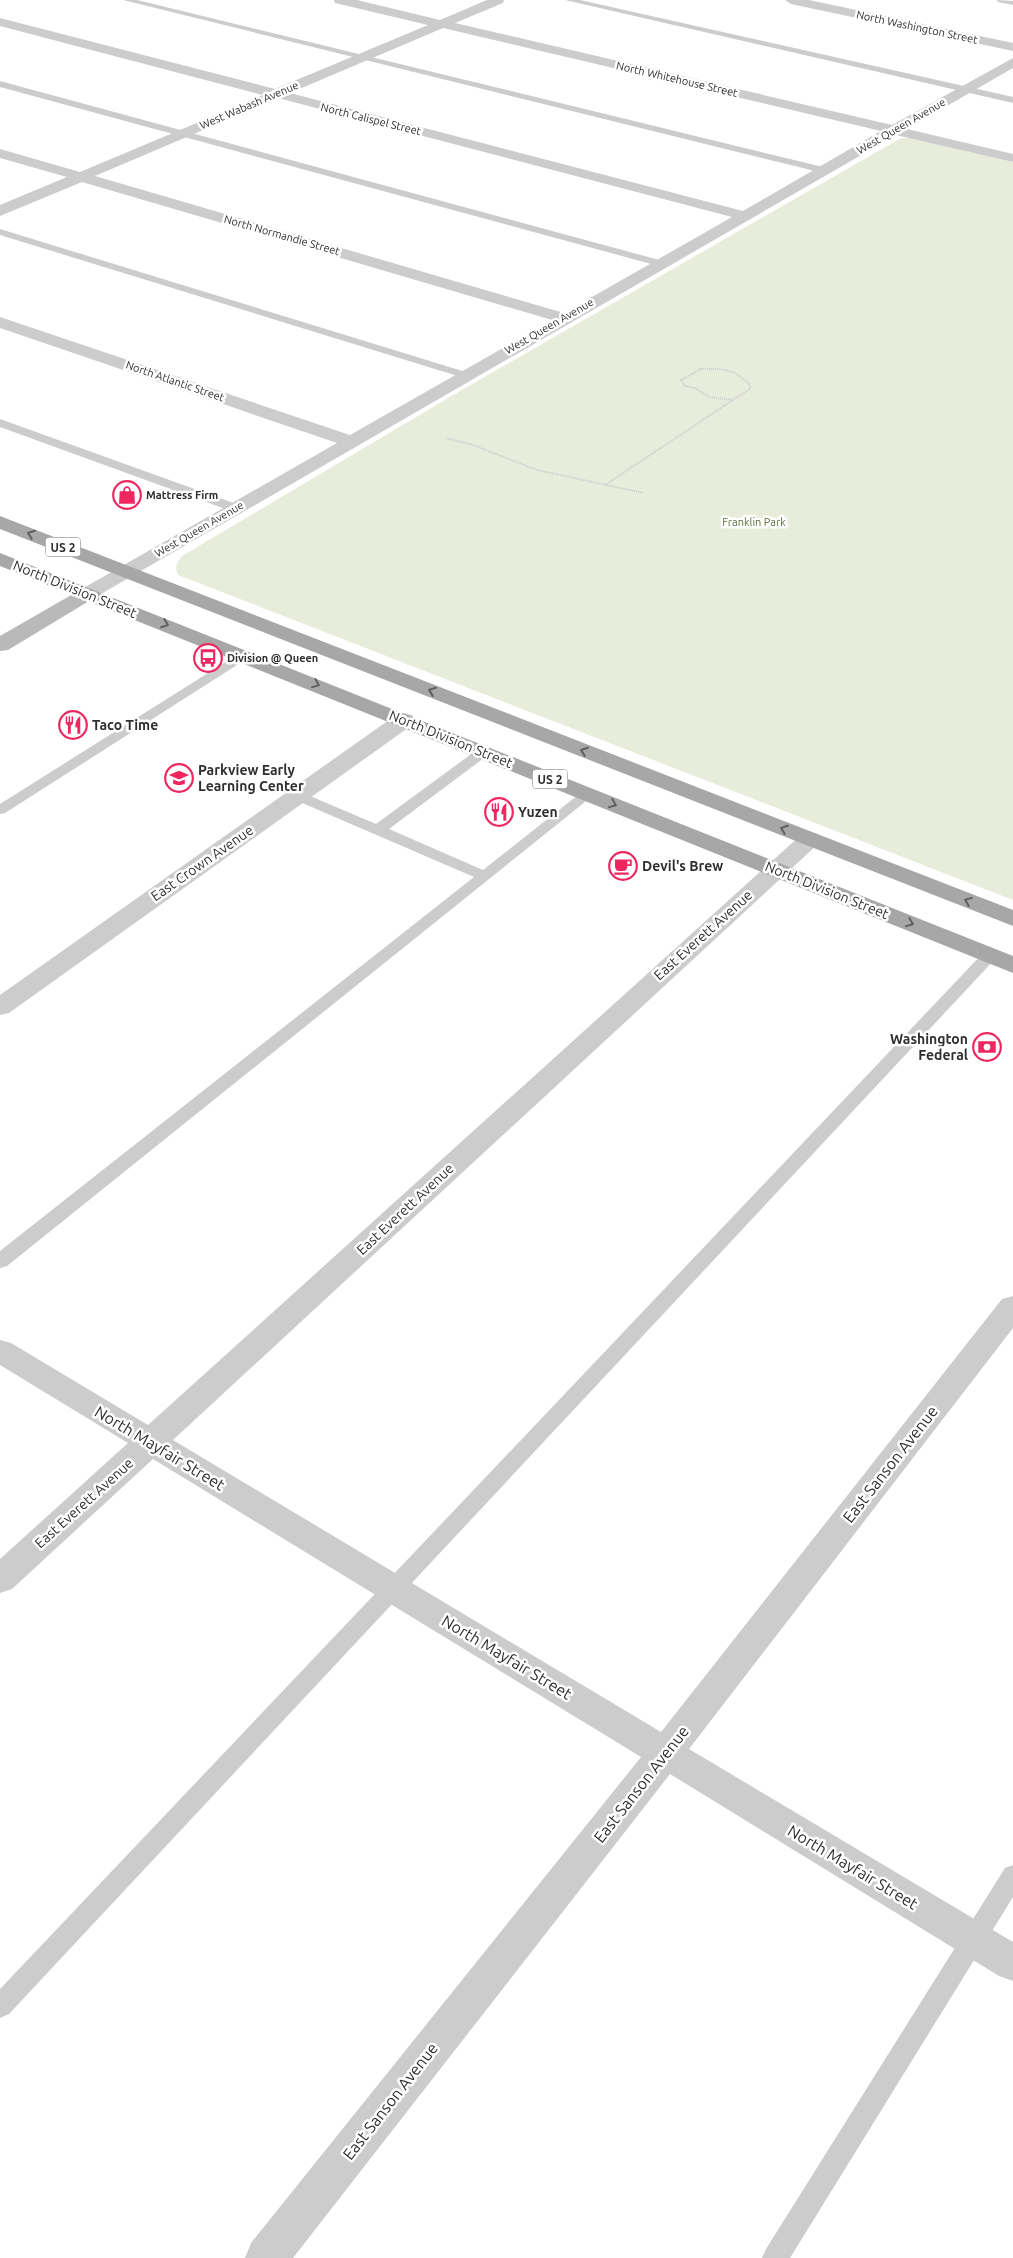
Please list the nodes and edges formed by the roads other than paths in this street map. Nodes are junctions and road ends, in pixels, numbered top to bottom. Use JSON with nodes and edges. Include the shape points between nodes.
{"nodes":[{"id":1,"x":127,"y":0,"type":"edge"},
{"id":2,"x":340,"y":0,"type":"edge"},
{"id":3,"x":498,"y":0,"type":"edge"},
{"id":4,"x":569,"y":0,"type":"edge"},
{"id":5,"x":791,"y":0,"type":"edge"},
{"id":6,"x":1001,"y":0,"type":"edge"},
{"id":7,"x":1013,"y":2,"type":"edge"},
{"id":8,"x":0,"y":22,"type":"edge"},
{"id":9,"x":441,"y":24,"type":"junction"},
{"id":10,"x":1013,"y":47,"type":"edge"},
{"id":11,"x":362,"y":58,"type":"junction"},
{"id":12,"x":1013,"y":62,"type":"edge"},
{"id":13,"x":0,"y":84,"type":"edge"},
{"id":14,"x":966,"y":89,"type":"junction"},
{"id":15,"x":275,"y":94,"type":"junction"},
{"id":16,"x":1013,"y":100,"type":"edge"},
{"id":17,"x":895,"y":130,"type":"junction"},
{"id":18,"x":181,"y":134,"type":"junction"},
{"id":19,"x":0,"y":153,"type":"edge"},
{"id":20,"x":1013,"y":158,"type":"edge"},
{"id":21,"x":823,"y":170,"type":"junction"},
{"id":22,"x":81,"y":176,"type":"junction"},
{"id":23,"x":0,"y":211,"type":"edge"},
{"id":24,"x":742,"y":215,"type":"junction"},
{"id":25,"x":0,"y":232,"type":"edge"},
{"id":26,"x":659,"y":263,"type":"junction"},
{"id":27,"x":563,"y":318,"type":"junction"},
{"id":28,"x":0,"y":322,"type":"edge"},
{"id":29,"x":465,"y":375,"type":"junction"},
{"id":30,"x":0,"y":423,"type":"edge"},
{"id":31,"x":350,"y":441,"type":"junction"},
{"id":32,"x":235,"y":508,"type":"junction"},
{"id":33,"x":0,"y":522,"type":"edge"},
{"id":34,"x":0,"y":559,"type":"edge"},
{"id":35,"x":126,"y":571,"type":"junction"},
{"id":36,"x":87,"y":594,"type":"junction"},
{"id":37,"x":0,"y":645,"type":"edge"},
{"id":38,"x":243,"y":655,"type":"junction"},
{"id":39,"x":404,"y":720,"type":"junction"},
{"id":40,"x":483,"y":752,"type":"junction"},
{"id":41,"x":588,"y":794,"type":"junction"},
{"id":42,"x":298,"y":796,"type":"junction"},
{"id":43,"x":0,"y":810,"type":"edge"},
{"id":44,"x":378,"y":830,"type":"junction"},
{"id":45,"x":810,"y":839,"type":"junction"},
{"id":46,"x":776,"y":869,"type":"junction"},
{"id":47,"x":485,"y":876,"type":"junction"},
{"id":48,"x":1013,"y":919,"type":"edge"},
{"id":49,"x":990,"y":955,"type":"junction"},
{"id":50,"x":1013,"y":965,"type":"edge"},
{"id":51,"x":0,"y":1007,"type":"edge"},
{"id":52,"x":0,"y":1261,"type":"edge"},
{"id":53,"x":1013,"y":1307,"type":"edge"},
{"id":54,"x":0,"y":1351,"type":"edge"},
{"id":55,"x":150,"y":1442,"type":"junction"},
{"id":56,"x":0,"y":1579,"type":"edge"},
{"id":57,"x":393,"y":1588,"type":"junction"},
{"id":58,"x":665,"y":1753,"type":"junction"},
{"id":59,"x":1013,"y":1876,"type":"edge"},
{"id":60,"x":973,"y":1939,"type":"junction"},
{"id":61,"x":1013,"y":1963,"type":"edge"},
{"id":62,"x":0,"y":2006,"type":"edge"},
{"id":63,"x":266,"y":2258,"type":"edge"},
{"id":64,"x":775,"y":2258,"type":"edge"}],
"edges":[{"from":1,"to":11,"type":"lane"},
{"from":2,"to":9,"type":"street","name":"North Whitehouse Street"},
{"from":3,"to":9,"type":"street","name":"West Wabash Avenue"},
{"from":4,"to":14,"type":"lane"},
{"from":5,"to":10,"type":"street","name":"North Washington Street"},
{"from":6,"to":7,"type":"lane"},
{"from":8,"to":15,"type":"street","name":"North Calispel Street"},
{"from":9,"to":11,"type":"street","name":"West Wabash Avenue"},
{"from":9,"to":17,"type":"street","name":"North Whitehouse Street"},
{"from":11,"to":15,"type":"street","name":"West Wabash Avenue"},
{"from":11,"to":21,"type":"lane"},
{"from":12,"to":14,"type":"street","name":"West Queen Avenue"},
{"from":13,"to":18,"type":"lane"},
{"from":14,"to":16,"type":"lane"},
{"from":14,"to":17,"type":"street","name":"West Queen Avenue"},
{"from":15,"to":18,"type":"street","name":"West Wabash Avenue"},
{"from":15,"to":24,"type":"street","name":"North Calispel Street"},
{"from":17,"to":20,"type":"street","name":"North Whitehouse Street"},
{"from":17,"to":21,"type":"street","name":"West Queen Avenue"},
{"from":18,"to":22,"type":"street","name":"West Wabash Avenue"},
{"from":18,"to":26,"type":"lane"},
{"from":19,"to":22,"type":"street","name":"North Normandie Street"},
{"from":21,"to":24,"type":"street","name":"West Queen Avenue"},
{"from":22,"to":23,"type":"street","name":"West Wabash Avenue"},
{"from":22,"to":27,"type":"street","name":"North Normandie Street"},
{"from":24,"to":26,"type":"street","name":"West Queen Avenue"},
{"from":25,"to":29,"type":"lane"},
{"from":26,"to":27,"type":"street","name":"West Queen Avenue"},
{"from":27,"to":29,"type":"street","name":"West Queen Avenue"},
{"from":28,"to":31,"type":"street","name":"North Atlantic Street"},
{"from":29,"to":31,"type":"street","name":"West Queen Avenue"},
{"from":30,"to":32,"type":"lane"},
{"from":31,"to":32,"type":"street","name":"West Queen Avenue"},
{"from":32,"to":35,"type":"street","name":"West Queen Avenue"},
{"from":35,"to":33,"type":"main road","number":"US 2","one_way":true},
{"from":34,"to":36,"type":"main road","name":"North Division Street","number":"US 2"},
{"from":35,"to":36,"type":"street","name":"West Queen Avenue"},
{"from":45,"to":35,"type":"main road","number":"US 2","one_way":true},
{"from":36,"to":37,"type":"street"},
{"from":36,"to":38,"type":"main road","name":"North Division Street","number":"US 2","one_way":true},
{"from":38,"to":39,"type":"main road","name":"North Division Street","number":"US 2","one_way":true},
{"from":38,"to":43,"type":"lane"},
{"from":39,"to":40,"type":"main road","name":"North Division Street","number":"US 2"},
{"from":39,"to":42,"type":"street","name":"East Crown Avenue"},
{"from":40,"to":41,"type":"main road","name":"North Division Street","number":"US 2"},
{"from":40,"to":44,"type":"lane"},
{"from":41,"to":46,"type":"main road","name":"North Division Street","number":"US 2","one_way":true},
{"from":41,"to":47,"type":"lane"},
{"from":42,"to":44,"type":"lane"},
{"from":42,"to":51,"type":"street","name":"East Crown Avenue"},
{"from":44,"to":47,"type":"lane"},
{"from":45,"to":46,"type":"street","name":"East Everett Avenue"},
{"from":48,"to":45,"type":"main road","number":"US 2","one_way":true},
{"from":46,"to":49,"type":"main road","name":"North Division Street","number":"US 2","one_way":true},
{"from":46,"to":55,"type":"street","name":"East Everett Avenue"},
{"from":47,"to":52,"type":"lane"},
{"from":49,"to":50,"type":"main road","name":"North Division Street","number":"US 2"},
{"from":49,"to":57,"type":"lane"},
{"from":53,"to":58,"type":"street","name":"East Sanson Avenue"},
{"from":54,"to":55,"type":"street","name":"North Mayfair Street"},
{"from":55,"to":56,"type":"street","name":"East Everett Avenue"},
{"from":55,"to":57,"type":"street","name":"North Mayfair Street"},
{"from":57,"to":58,"type":"street","name":"North Mayfair Street"},
{"from":57,"to":62,"type":"lane"},
{"from":58,"to":60,"type":"street","name":"North Mayfair Street"},
{"from":58,"to":63,"type":"street","name":"East Sanson Avenue"},
{"from":59,"to":60,"type":"lane"},
{"from":60,"to":61,"type":"street","name":"North Mayfair Street"},
{"from":60,"to":64,"type":"lane"}]}
